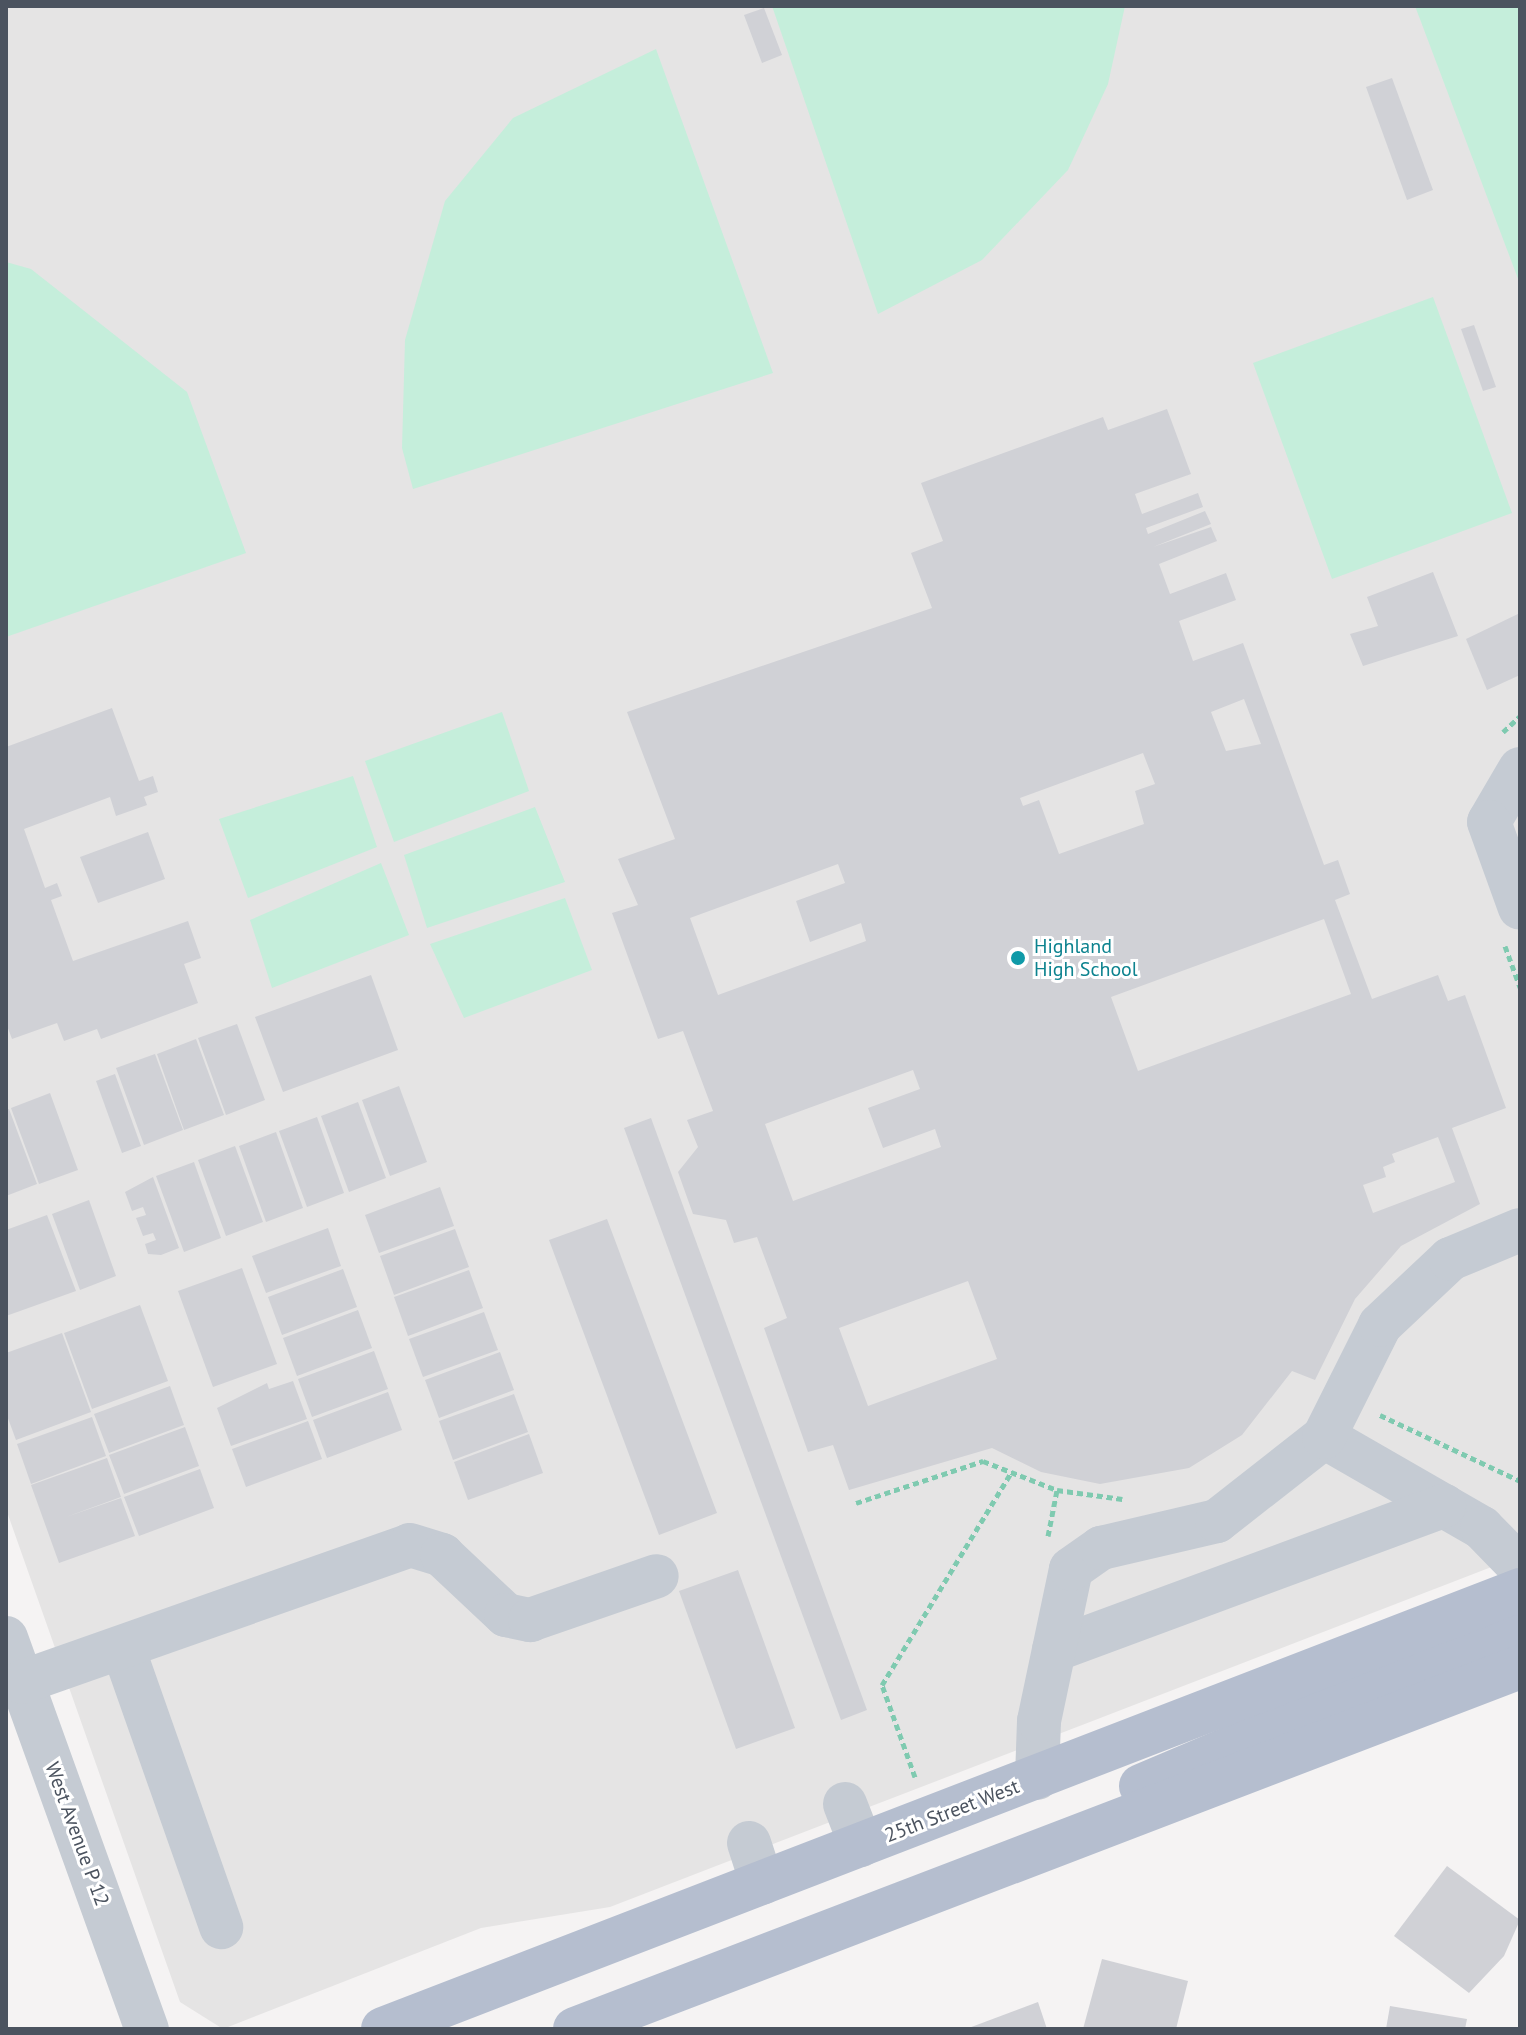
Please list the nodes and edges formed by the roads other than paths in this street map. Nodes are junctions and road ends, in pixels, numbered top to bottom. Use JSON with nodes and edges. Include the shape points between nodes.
{"nodes":[{"id":1,"x":1520,"y":769,"type":"edge"},
{"id":2,"x":1520,"y":908,"type":"edge"},
{"id":3,"x":1520,"y":1230,"type":"edge"},
{"id":4,"x":1324,"y":1437,"type":"junction"},
{"id":5,"x":1444,"y":1506,"type":"junction"},
{"id":6,"x":1520,"y":1567,"type":"edge"},
{"id":7,"x":657,"y":1576,"type":"dead end"},
{"id":8,"x":1520,"y":1590,"type":"edge"},
{"id":9,"x":1520,"y":1625,"type":"edge"},
{"id":10,"x":6,"y":1638,"type":"edge"},
{"id":11,"x":123,"y":1648,"type":"junction"},
{"id":12,"x":1054,"y":1650,"type":"junction"},
{"id":13,"x":1520,"y":1667,"type":"edge"},
{"id":14,"x":22,"y":1682,"type":"junction"},
{"id":15,"x":1037,"y":1778,"type":"junction"},
{"id":16,"x":845,"y":1804,"type":"dead end"},
{"id":17,"x":1092,"y":1831,"type":"junction"},
{"id":18,"x":749,"y":1843,"type":"dead end"},
{"id":19,"x":861,"y":1845,"type":"junction"},
{"id":20,"x":762,"y":1883,"type":"junction"},
{"id":21,"x":221,"y":1927,"type":"dead end"},
{"id":22,"x":147,"y":2029,"type":"edge"},
{"id":23,"x":383,"y":2029,"type":"edge"},
{"id":24,"x":575,"y":2029,"type":"edge"}],
"edges":[{"from":1,"to":2,"type":"street","via":[[1489,822]]},
{"from":3,"to":4,"type":"street","via":[[1450,1259],[1380,1325]]},
{"from":4,"to":5,"type":"street"},
{"from":4,"to":12,"type":"street","via":[[1217,1521],[1101,1548],[1071,1569]]},
{"from":5,"to":6,"type":"street","via":[[1482,1528]]},
{"from":5,"to":12,"type":"street"},
{"from":7,"to":11,"type":"street","via":[[530,1620],[506,1615],[442,1555],[410,1545]]},
{"from":8,"to":15,"type":"main road","name":"25th Street West"},
{"from":9,"to":17,"type":"main road","via":[[1166,1771]]},
{"from":10,"to":14,"type":"street","name":"West Avenue P 12"},
{"from":11,"to":14,"type":"street"},
{"from":11,"to":21,"type":"street"},
{"from":12,"to":15,"type":"street","via":[[1038,1730]]},
{"from":13,"to":17,"type":"main road"},
{"from":14,"to":22,"type":"street","name":"West Avenue P 12"},
{"from":15,"to":19,"type":"main road","name":"25th Street West"},
{"from":16,"to":19,"type":"street"},
{"from":17,"to":24,"type":"main road"},
{"from":18,"to":20,"type":"street"},
{"from":19,"to":20,"type":"main road","name":"25th Street West"},
{"from":20,"to":23,"type":"main road","name":"25th Street West"}]}
